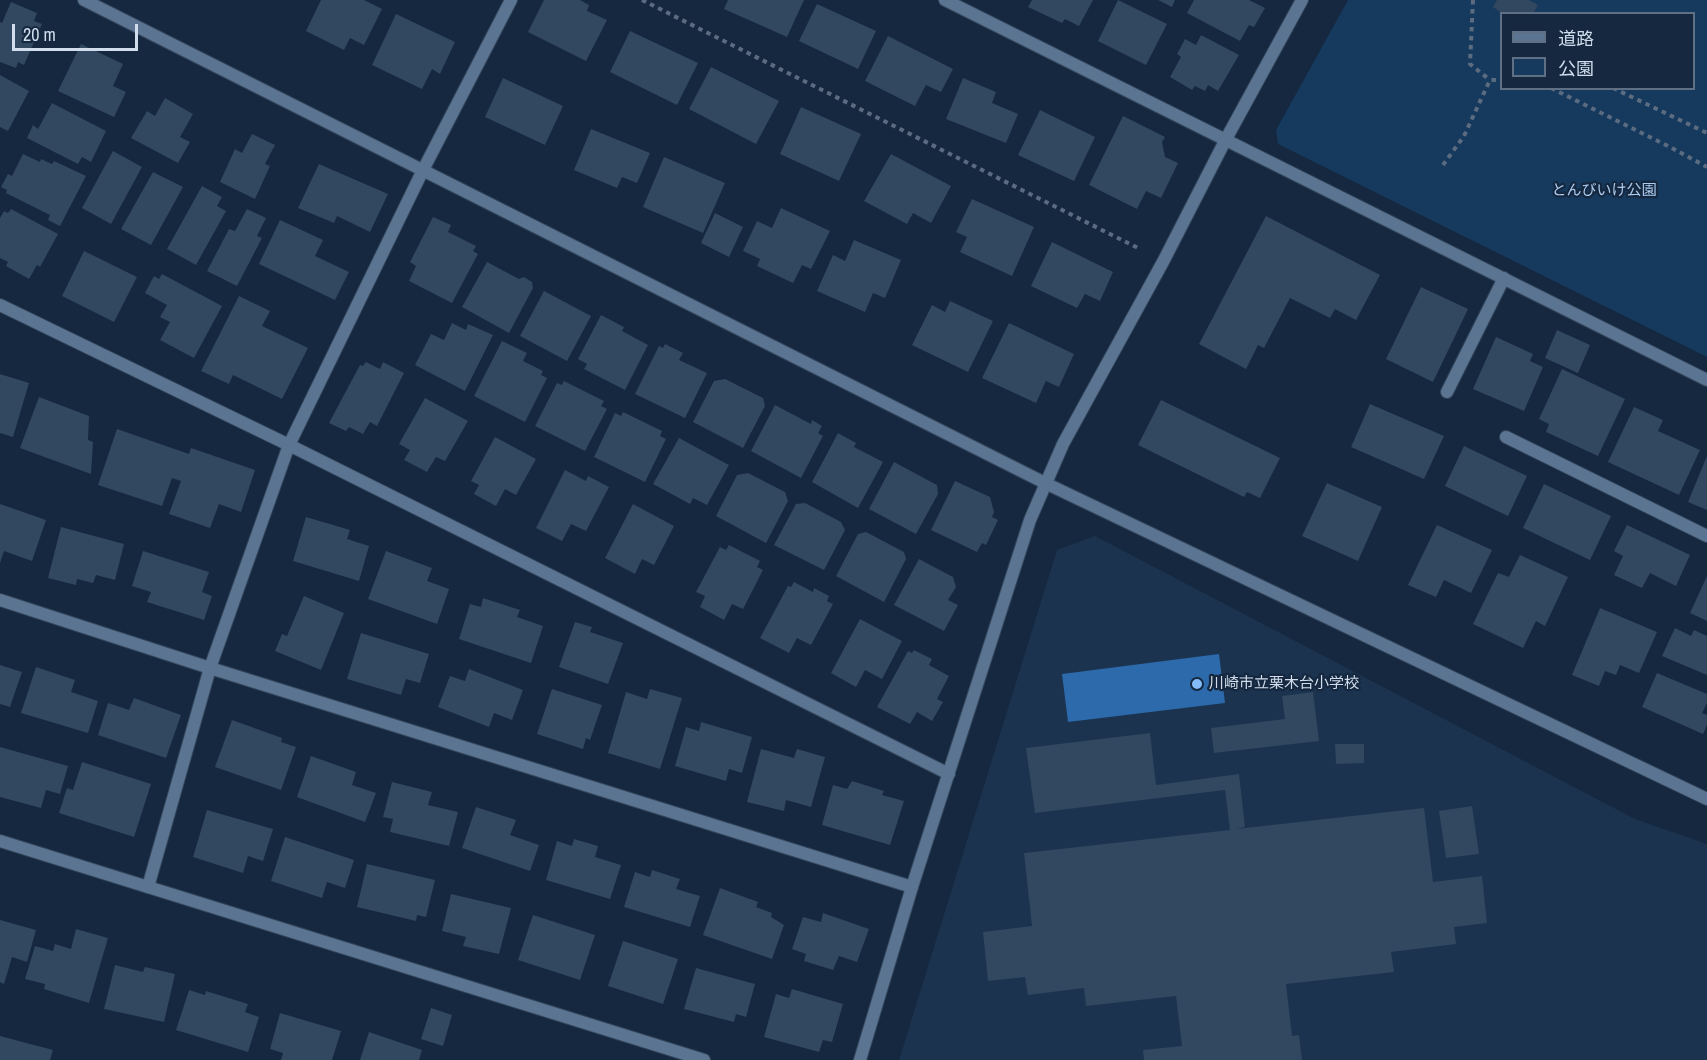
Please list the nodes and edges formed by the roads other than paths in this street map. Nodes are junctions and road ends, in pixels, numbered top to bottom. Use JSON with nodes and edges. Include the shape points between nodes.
{"nodes":[{"id":1,"x":84,"y":0,"type":"edge"},
{"id":2,"x":511,"y":0,"type":"edge"},
{"id":3,"x":945,"y":0,"type":"edge"},
{"id":4,"x":1302,"y":0,"type":"edge"},
{"id":5,"x":1226,"y":139,"type":"junction"},
{"id":6,"x":423,"y":170,"type":"junction"},
{"id":7,"x":1504,"y":278,"type":"junction"},
{"id":8,"x":0,"y":304,"type":"edge"},
{"id":9,"x":1707,"y":380,"type":"edge"},
{"id":10,"x":1447,"y":392,"type":"dead end"},
{"id":11,"x":1506,"y":437,"type":"dead end"},
{"id":12,"x":289,"y":446,"type":"junction"},
{"id":13,"x":1045,"y":483,"type":"junction"},
{"id":14,"x":1707,"y":536,"type":"edge"},
{"id":15,"x":0,"y":600,"type":"edge"},
{"id":16,"x":210,"y":668,"type":"junction"},
{"id":17,"x":949,"y":774,"type":"junction"},
{"id":18,"x":1705,"y":795,"type":"edge"},
{"id":19,"x":0,"y":841,"type":"edge"},
{"id":20,"x":148,"y":887,"type":"junction"},
{"id":21,"x":912,"y":887,"type":"junction"},
{"id":22,"x":704,"y":1060,"type":"edge"},
{"id":23,"x":860,"y":1060,"type":"edge"}],
"edges":[{"from":1,"to":6,"type":"street"},
{"from":2,"to":6,"type":"street"},
{"from":3,"to":5,"type":"street"},
{"from":4,"to":5,"type":"street"},
{"from":5,"to":7,"type":"street"},
{"from":5,"to":13,"type":"street"},
{"from":6,"to":12,"type":"street"},
{"from":6,"to":13,"type":"street"},
{"from":7,"to":9,"type":"street"},
{"from":7,"to":10,"type":"street"},
{"from":8,"to":12,"type":"street"},
{"from":11,"to":14,"type":"street"},
{"from":12,"to":16,"type":"street"},
{"from":12,"to":17,"type":"street"},
{"from":13,"to":17,"type":"street"},
{"from":13,"to":18,"type":"street"},
{"from":15,"to":16,"type":"street"},
{"from":16,"to":20,"type":"street"},
{"from":16,"to":21,"type":"street"},
{"from":17,"to":21,"type":"street"},
{"from":19,"to":20,"type":"street"},
{"from":20,"to":22,"type":"street"},
{"from":21,"to":23,"type":"street"}]}
